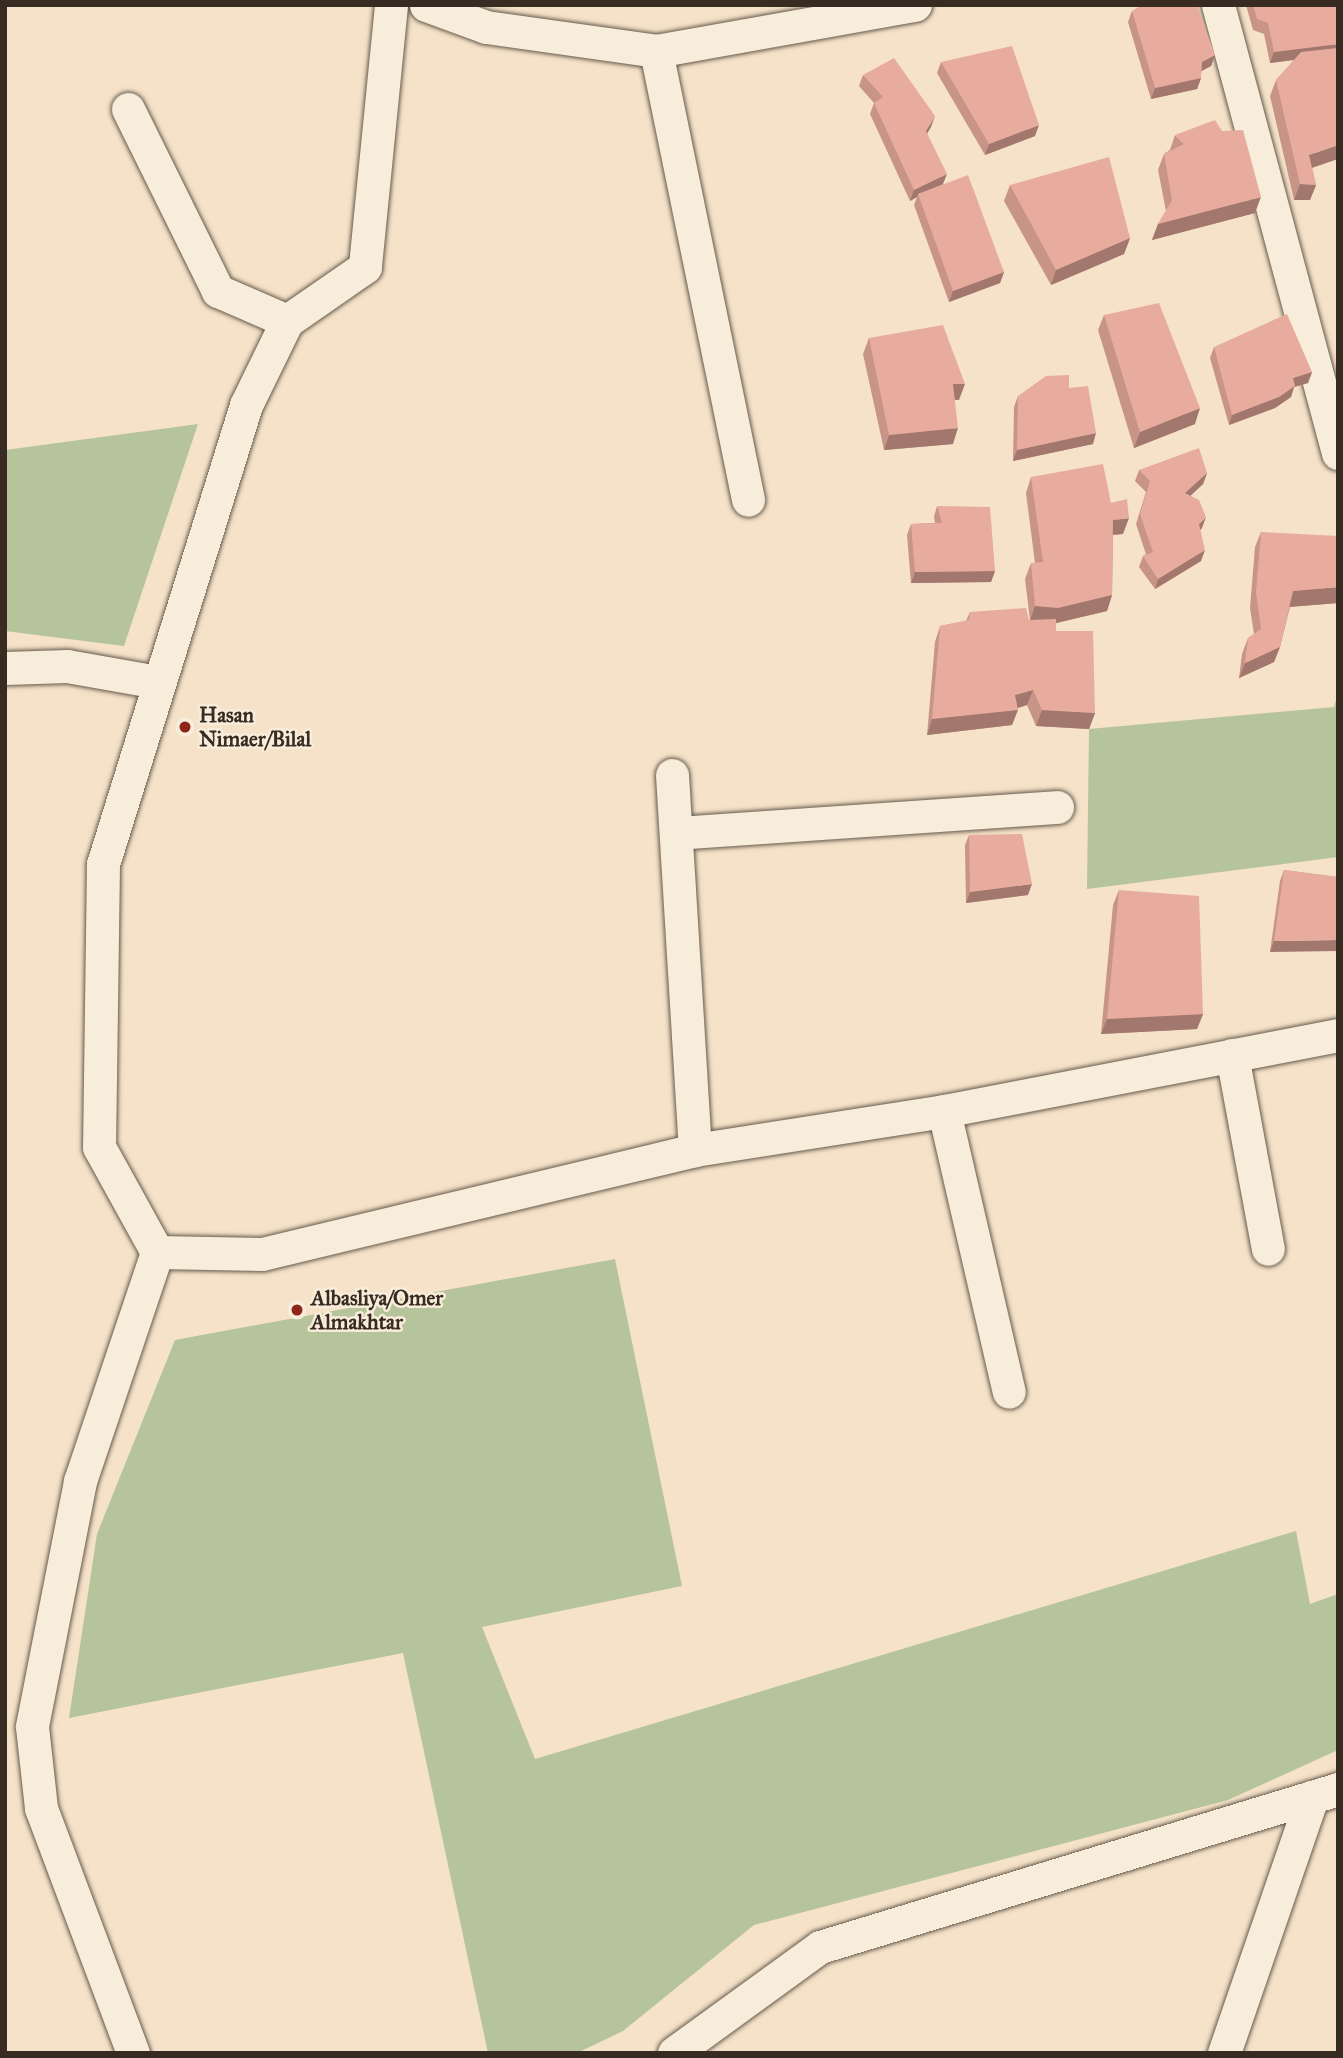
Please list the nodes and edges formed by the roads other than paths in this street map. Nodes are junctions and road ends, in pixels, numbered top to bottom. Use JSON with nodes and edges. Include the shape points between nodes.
{"nodes":[{"id":1,"x":391,"y":5,"type":"edge"},
{"id":2,"x":426,"y":5,"type":"edge"},
{"id":3,"x":915,"y":5,"type":"edge"},
{"id":4,"x":1217,"y":5,"type":"edge"},
{"id":5,"x":656,"y":51,"type":"junction"},
{"id":6,"x":128,"y":109,"type":"dead end"},
{"id":7,"x":288,"y":321,"type":"junction"},
{"id":8,"x":1338,"y":453,"type":"edge"},
{"id":9,"x":748,"y":500,"type":"dead end"},
{"id":10,"x":5,"y":668,"type":"edge"},
{"id":11,"x":158,"y":682,"type":"junction"},
{"id":12,"x":672,"y":775,"type":"dead end"},
{"id":13,"x":1057,"y":807,"type":"dead end"},
{"id":14,"x":676,"y":833,"type":"junction"},
{"id":15,"x":1338,"y":1035,"type":"edge"},
{"id":16,"x":1232,"y":1055,"type":"junction"},
{"id":17,"x":944,"y":1111,"type":"junction"},
{"id":18,"x":695,"y":1150,"type":"junction"},
{"id":19,"x":1268,"y":1249,"type":"dead end"},
{"id":20,"x":157,"y":1252,"type":"junction"},
{"id":21,"x":1009,"y":1392,"type":"dead end"},
{"id":22,"x":1325,"y":1793,"type":"edge"},
{"id":23,"x":133,"y":2053,"type":"edge"},
{"id":24,"x":674,"y":2053,"type":"edge"},
{"id":25,"x":1224,"y":2053,"type":"edge"}],
"edges":[{"from":1,"to":7,"type":"street","via":[[366,267]]},
{"from":2,"to":5,"type":"street","via":[[486,27]]},
{"from":3,"to":5,"type":"street"},
{"from":4,"to":8,"type":"street"},
{"from":5,"to":9,"type":"street"},
{"from":6,"to":7,"type":"street","via":[[218,290]]},
{"from":7,"to":11,"type":"street","via":[[246,405]]},
{"from":10,"to":11,"type":"street","via":[[67,666]]},
{"from":11,"to":20,"type":"street","via":[[103,864],[99,1147]]},
{"from":12,"to":14,"type":"street"},
{"from":13,"to":14,"type":"street"},
{"from":14,"to":18,"type":"street"},
{"from":15,"to":16,"type":"street"},
{"from":16,"to":17,"type":"street"},
{"from":16,"to":19,"type":"street"},
{"from":17,"to":18,"type":"street"},
{"from":17,"to":21,"type":"street"},
{"from":18,"to":20,"type":"street","via":[[262,1254]]},
{"from":20,"to":23,"type":"street","via":[[80,1481],[32,1726],[41,1808]]},
{"from":22,"to":24,"type":"street","via":[[820,1947]]},
{"from":22,"to":25,"type":"street"}]}
